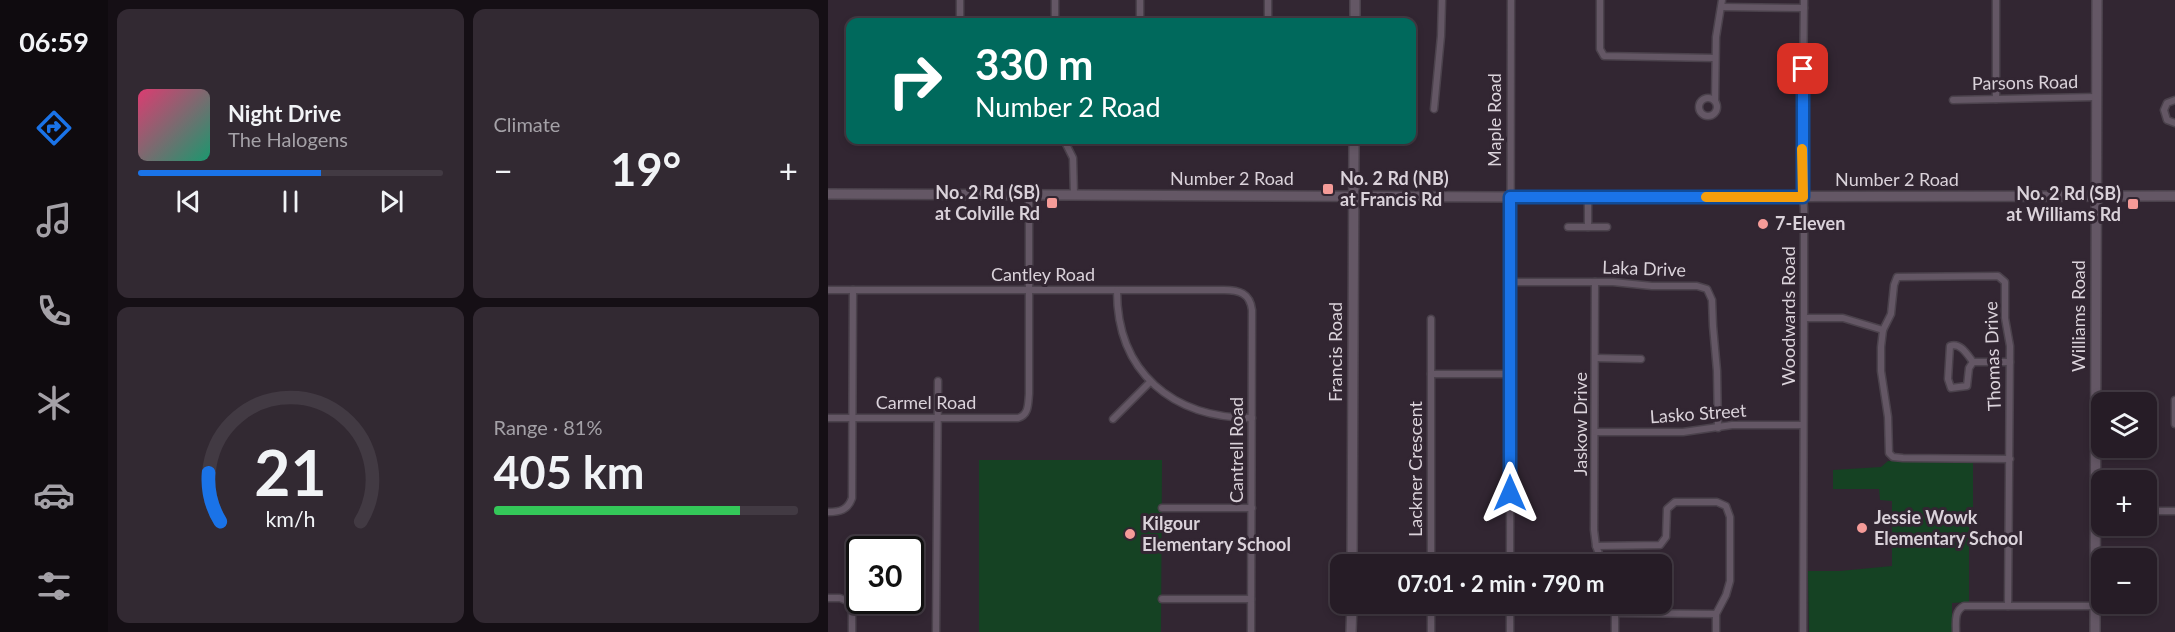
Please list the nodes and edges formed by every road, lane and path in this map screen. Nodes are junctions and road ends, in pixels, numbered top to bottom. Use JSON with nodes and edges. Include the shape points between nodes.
{"nodes":[{"id":1,"x":960,"y":0,"type":"edge"},
{"id":2,"x":1055,"y":0,"type":"edge"},
{"id":3,"x":1140,"y":0,"type":"edge"},
{"id":4,"x":1268,"y":0,"type":"edge"},
{"id":5,"x":1355,"y":0,"type":"edge"},
{"id":6,"x":1442,"y":0,"type":"edge"},
{"id":7,"x":1510,"y":0,"type":"edge"},
{"id":8,"x":1600,"y":0,"type":"edge"},
{"id":9,"x":1804,"y":0,"type":"edge"},
{"id":10,"x":1996,"y":0,"type":"edge"},
{"id":11,"x":2097,"y":0,"type":"edge"},
{"id":12,"x":1722,"y":4,"type":"edge"},
{"id":13,"x":1804,"y":8,"type":"junction"},
{"id":14,"x":960,"y":18,"type":"edge"},
{"id":15,"x":1055,"y":18,"type":"edge"},
{"id":16,"x":1140,"y":18,"type":"edge"},
{"id":17,"x":1268,"y":18,"type":"edge"},
{"id":18,"x":1355,"y":18,"type":"edge"},
{"id":19,"x":1715,"y":58,"type":"junction"},
{"id":20,"x":2096,"y":97,"type":"junction"},
{"id":21,"x":1996,"y":99,"type":"junction"},
{"id":22,"x":1953,"y":100,"type":"dead end"},
{"id":23,"x":2175,"y":100,"type":"edge"},
{"id":24,"x":1715,"y":101,"type":"dead end"},
{"id":25,"x":1434,"y":109,"type":"dead end"},
{"id":26,"x":2175,"y":123,"type":"edge"},
{"id":27,"x":1066,"y":144,"type":"edge"},
{"id":28,"x":1354,"y":144,"type":"edge"},
{"id":29,"x":828,"y":194,"type":"edge"},
{"id":30,"x":1029,"y":195,"type":"junction"},
{"id":31,"x":1074,"y":195,"type":"junction"},
{"id":32,"x":1353,"y":196,"type":"junction"},
{"id":33,"x":2175,"y":196,"type":"edge"},
{"id":34,"x":1510,"y":197,"type":"junction"},
{"id":35,"x":1588,"y":197,"type":"junction"},
{"id":36,"x":1803,"y":197,"type":"junction"},
{"id":37,"x":2096,"y":197,"type":"junction"},
{"id":38,"x":1568,"y":227,"type":"dead end"},
{"id":39,"x":1588,"y":227,"type":"junction"},
{"id":40,"x":1607,"y":227,"type":"dead end"},
{"id":41,"x":1510,"y":282,"type":"junction"},
{"id":42,"x":1595,"y":282,"type":"junction"},
{"id":43,"x":828,"y":290,"type":"edge"},
{"id":44,"x":853,"y":290,"type":"junction"},
{"id":45,"x":1029,"y":290,"type":"junction"},
{"id":46,"x":1117,"y":291,"type":"junction"},
{"id":47,"x":1252,"y":304,"type":"joint"},
{"id":48,"x":1804,"y":318,"type":"junction"},
{"id":49,"x":1431,"y":319,"type":"dead end"},
{"id":50,"x":1883,"y":330,"type":"junction"},
{"id":51,"x":1596,"y":358,"type":"junction"},
{"id":52,"x":1641,"y":359,"type":"dead end"},
{"id":53,"x":1973,"y":362,"type":"junction"},
{"id":54,"x":2010,"y":362,"type":"junction"},
{"id":55,"x":1431,"y":374,"type":"junction"},
{"id":56,"x":1510,"y":374,"type":"junction"},
{"id":57,"x":939,"y":381,"type":"dead end"},
{"id":58,"x":1150,"y":382,"type":"junction"},
{"id":59,"x":2175,"y":400,"type":"edge"},
{"id":60,"x":828,"y":418,"type":"edge"},
{"id":61,"x":853,"y":418,"type":"junction"},
{"id":62,"x":937,"y":418,"type":"junction"},
{"id":63,"x":1252,"y":418,"type":"junction"},
{"id":64,"x":1113,"y":419,"type":"dead end"},
{"id":65,"x":2175,"y":424,"type":"edge"},
{"id":66,"x":1803,"y":425,"type":"junction"},
{"id":67,"x":1718,"y":428,"type":"junction"},
{"id":68,"x":1596,"y":432,"type":"junction"},
{"id":69,"x":2010,"y":459,"type":"junction"},
{"id":70,"x":2098,"y":470,"type":"edge"},
{"id":71,"x":1162,"y":508,"type":"dead end"},
{"id":72,"x":1252,"y":508,"type":"junction"},
{"id":73,"x":2157,"y":511,"type":"edge"},
{"id":74,"x":2175,"y":511,"type":"edge"},
{"id":75,"x":828,"y":512,"type":"edge"},
{"id":76,"x":1596,"y":546,"type":"junction"},
{"id":77,"x":1352,"y":554,"type":"edge"},
{"id":78,"x":1431,"y":554,"type":"edge"},
{"id":79,"x":1510,"y":554,"type":"edge"},
{"id":80,"x":1599,"y":554,"type":"edge"},
{"id":81,"x":828,"y":598,"type":"edge"},
{"id":82,"x":1162,"y":599,"type":"dead end"},
{"id":83,"x":1251,"y":599,"type":"junction"},
{"id":84,"x":2008,"y":606,"type":"junction"},
{"id":85,"x":2091,"y":606,"type":"edge"},
{"id":86,"x":1352,"y":614,"type":"edge"},
{"id":87,"x":1431,"y":614,"type":"edge"},
{"id":88,"x":1510,"y":614,"type":"edge"},
{"id":89,"x":1615,"y":614,"type":"edge"},
{"id":90,"x":1672,"y":614,"type":"edge"},
{"id":91,"x":1716,"y":614,"type":"junction"},
{"id":92,"x":2095,"y":614,"type":"edge"},
{"id":93,"x":852,"y":632,"type":"edge"},
{"id":94,"x":936,"y":632,"type":"edge"},
{"id":95,"x":1251,"y":632,"type":"edge"},
{"id":96,"x":1352,"y":632,"type":"edge"},
{"id":97,"x":1431,"y":632,"type":"edge"},
{"id":98,"x":1509,"y":632,"type":"edge"},
{"id":99,"x":1615,"y":632,"type":"edge"},
{"id":100,"x":1716,"y":632,"type":"edge"},
{"id":101,"x":1803,"y":632,"type":"edge"},
{"id":102,"x":1956,"y":632,"type":"edge"},
{"id":103,"x":2095,"y":632,"type":"edge"}],
"edges":[{"from":1,"to":14,"type":"street"},
{"from":2,"to":15,"type":"street"},
{"from":3,"to":16,"type":"street"},
{"from":4,"to":17,"type":"street"},
{"from":5,"to":18,"type":"main road"},
{"from":6,"to":25,"type":"street"},
{"from":7,"to":34,"type":"street","name":"Maple Road"},
{"from":8,"to":19,"type":"street","via":[[1600,54]]},
{"from":9,"to":13,"type":"street","name":"Woodwards Road"},
{"from":10,"to":21,"type":"street"},
{"from":11,"to":20,"type":"main road","name":"Williams Road"},
{"from":12,"to":13,"type":"street"},
{"from":12,"to":19,"type":"street"},
{"from":13,"to":36,"type":"street","name":"Woodwards Road"},
{"from":19,"to":24,"type":"street"},
{"from":20,"to":21,"type":"street","name":"Parsons Road"},
{"from":20,"to":37,"type":"main road","name":"Williams Road"},
{"from":21,"to":22,"type":"street","name":"Parsons Road"},
{"from":23,"to":26,"type":"street","via":[[2167,103],[2164,110],[2167,120]]},
{"from":27,"to":31,"type":"street","via":[[1073,158]]},
{"from":28,"to":32,"type":"main road","name":"Francis Road"},
{"from":29,"to":30,"type":"main road","name":"Number 2 Road"},
{"from":30,"to":31,"type":"main road","name":"Number 2 Road"},
{"from":30,"to":45,"type":"street"},
{"from":31,"to":32,"type":"main road","name":"Number 2 Road"},
{"from":32,"to":34,"type":"main road","name":"Number 2 Road"},
{"from":32,"to":77,"type":"main road","name":"Francis Road"},
{"from":33,"to":37,"type":"main road","name":"Number 2 Road"},
{"from":34,"to":35,"type":"main road","name":"Number 2 Road"},
{"from":34,"to":41,"type":"street","name":"Maple Road"},
{"from":35,"to":36,"type":"main road","name":"Number 2 Road"},
{"from":35,"to":39,"type":"street"},
{"from":36,"to":37,"type":"main road","name":"Number 2 Road"},
{"from":36,"to":48,"type":"street","name":"Woodwards Road"},
{"from":37,"to":70,"type":"main road","name":"Williams Road"},
{"from":38,"to":39,"type":"street"},
{"from":39,"to":40,"type":"street"},
{"from":41,"to":42,"type":"street","name":"Laka Drive"},
{"from":41,"to":56,"type":"street","name":"Maple Road"},
{"from":42,"to":51,"type":"street","name":"Jaskow Drive"},
{"from":42,"to":67,"type":"street","name":"Laka Drive","via":[[1707,289],[1711,294]]},
{"from":43,"to":44,"type":"street","name":"Cantley Road"},
{"from":44,"to":45,"type":"street","name":"Cantley Road"},
{"from":44,"to":61,"type":"street"},
{"from":45,"to":46,"type":"street","name":"Cantley Road"},
{"from":45,"to":62,"type":"street","name":"Carmel Road","via":[[1028,402],[1024,416]]},
{"from":46,"to":47,"type":"street","name":"Cantley Road","via":[[1234,290],[1244,293]]},
{"from":46,"to":58,"type":"street","via":[[1126,343]]},
{"from":47,"to":63,"type":"street","name":"Cantrell Road"},
{"from":48,"to":50,"type":"street","via":[[1843,318]]},
{"from":48,"to":66,"type":"street","name":"Woodwards Road"},
{"from":49,"to":55,"type":"street","name":"Lackner Crescent"},
{"from":50,"to":54,"type":"street","name":"Thomas Drive","via":[[1891,314],[1897,277],[1998,276],[2006,285]]},
{"from":50,"to":69,"type":"street","via":[[1881,371],[1889,453],[1903,458]]},
{"from":51,"to":52,"type":"street"},
{"from":51,"to":68,"type":"street","name":"Jaskow Drive"},
{"from":53,"to":53,"type":"street","via":[[1966,386],[1951,387],[1950,346],[1959,346]]},
{"from":53,"to":54,"type":"street"},
{"from":54,"to":69,"type":"street","name":"Thomas Drive"},
{"from":55,"to":56,"type":"street","name":"Lackner Crescent"},
{"from":55,"to":78,"type":"street","name":"Lackner Crescent"},
{"from":56,"to":79,"type":"street","name":"Maple Road"},
{"from":57,"to":62,"type":"street"},
{"from":58,"to":63,"type":"street","via":[[1192,409]]},
{"from":58,"to":64,"type":"street"},
{"from":59,"to":65,"type":"street"},
{"from":60,"to":61,"type":"street","name":"Carmel Road"},
{"from":61,"to":62,"type":"street","name":"Carmel Road"},
{"from":61,"to":75,"type":"street","via":[[852,498],[843,511]]},
{"from":62,"to":94,"type":"street"},
{"from":63,"to":72,"type":"street","name":"Cantrell Road"},
{"from":66,"to":67,"type":"street","name":"Lasko Street"},
{"from":66,"to":101,"type":"street","name":"Woodwards Road"},
{"from":67,"to":68,"type":"street","name":"Lasko Street"},
{"from":68,"to":76,"type":"street","name":"Jaskow Drive"},
{"from":69,"to":84,"type":"street","name":"Thomas Drive"},
{"from":71,"to":72,"type":"street"},
{"from":72,"to":83,"type":"street","name":"Cantrell Road"},
{"from":73,"to":74,"type":"street"},
{"from":76,"to":80,"type":"street","name":"Jaskow Drive"},
{"from":76,"to":91,"type":"street","via":[[1660,545],[1666,537],[1666,513],[1671,504],[1722,504],[1730,517],[1730,581]]},
{"from":81,"to":93,"type":"street","via":[[849,602]]},
{"from":82,"to":83,"type":"street"},
{"from":83,"to":95,"type":"street","name":"Cantrell Road"},
{"from":84,"to":85,"type":"street"},
{"from":84,"to":102,"type":"street","via":[[1964,606],[1956,614]]},
{"from":86,"to":96,"type":"main road"},
{"from":87,"to":97,"type":"street"},
{"from":88,"to":98,"type":"street"},
{"from":89,"to":99,"type":"street"},
{"from":90,"to":91,"type":"street"},
{"from":91,"to":100,"type":"street"},
{"from":92,"to":103,"type":"main road","name":"Williams Road"}]}
